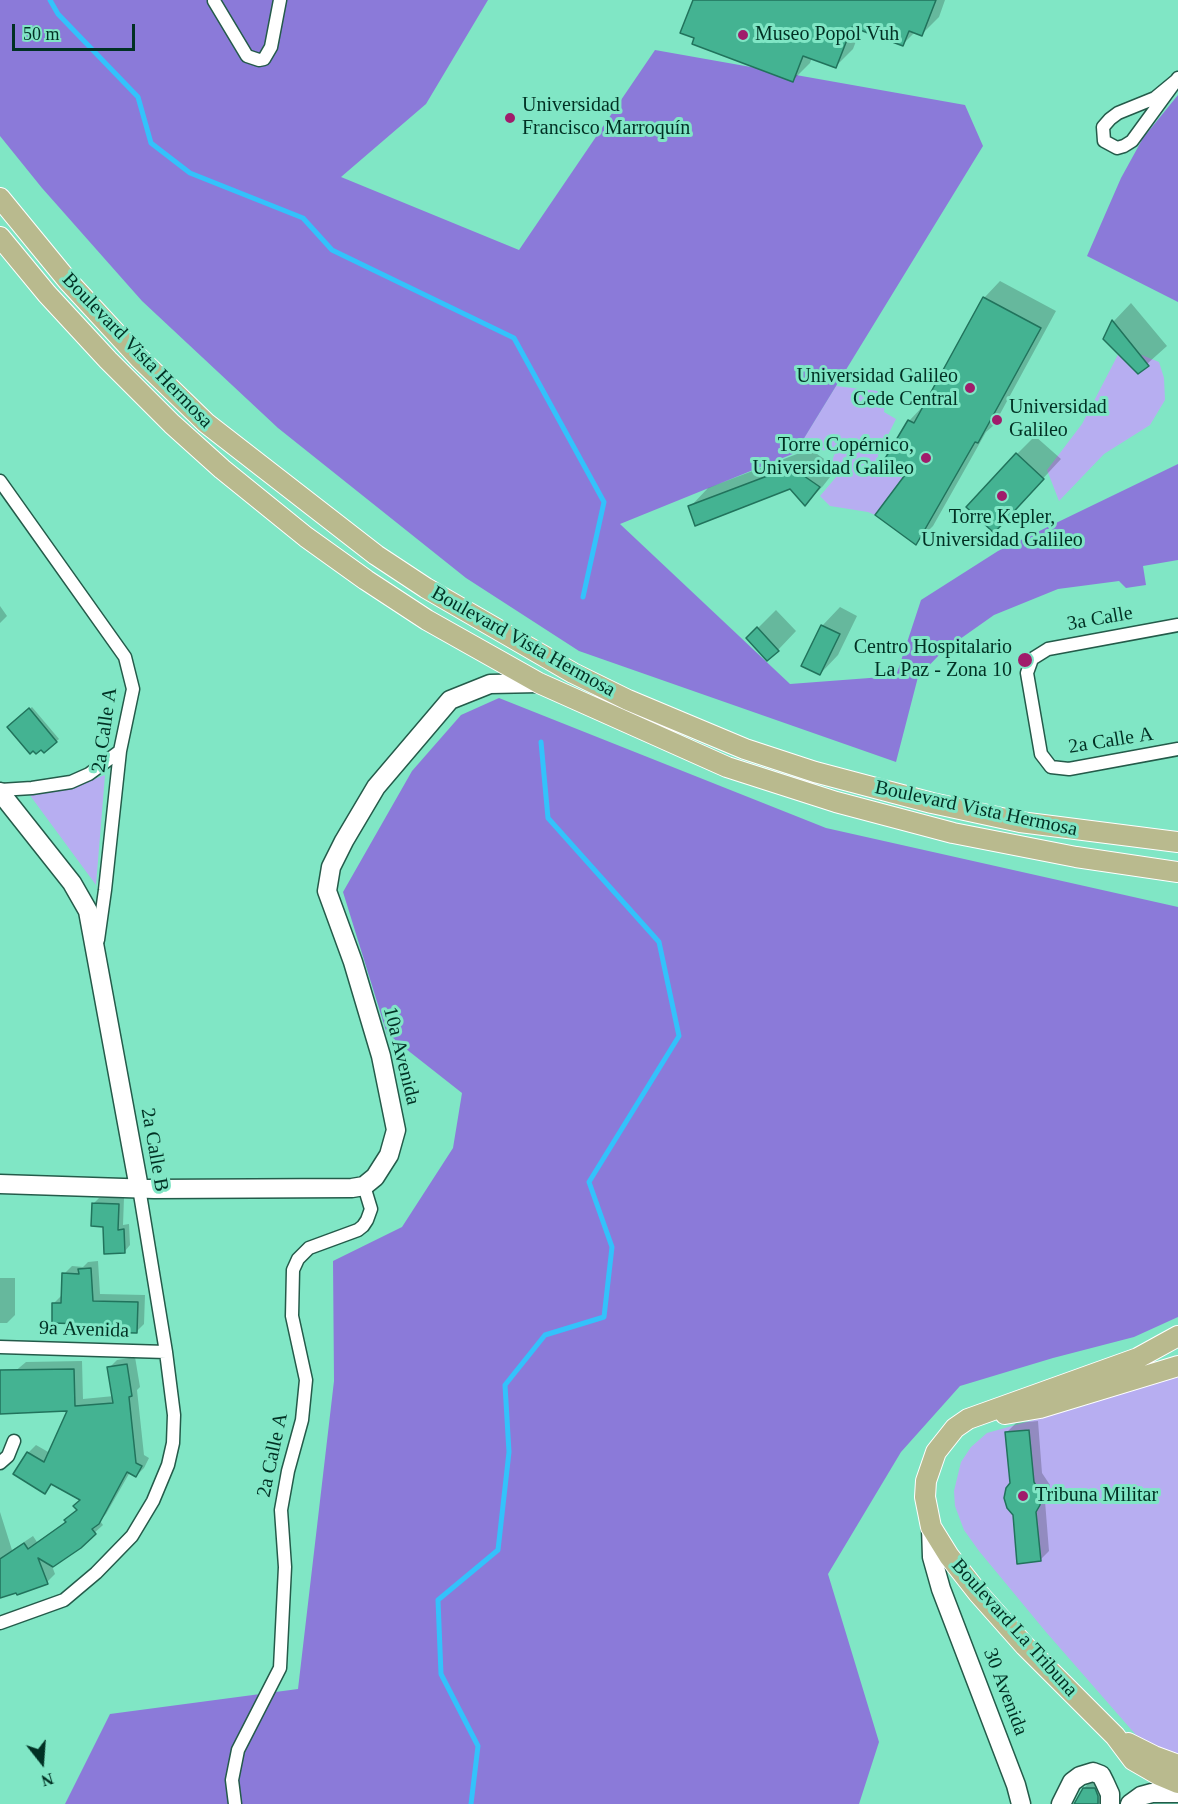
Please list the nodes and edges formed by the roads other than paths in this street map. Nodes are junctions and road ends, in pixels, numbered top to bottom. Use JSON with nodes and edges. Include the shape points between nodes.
{"nodes":[{"id":1,"x":280,"y":0,"type":"edge"},
{"id":2,"x":214,"y":1,"type":"edge"},
{"id":3,"x":1178,"y":79,"type":"edge"},
{"id":4,"x":0,"y":198,"type":"edge"},
{"id":5,"x":0,"y":237,"type":"edge"},
{"id":6,"x":0,"y":481,"type":"edge"},
{"id":7,"x":1178,"y":625,"type":"edge"},
{"id":8,"x":539,"y":683,"type":"junction"},
{"id":9,"x":1178,"y":749,"type":"edge"},
{"id":10,"x":120,"y":752,"type":"junction"},
{"id":11,"x":1051,"y":767,"type":"joint"},
{"id":12,"x":0,"y":791,"type":"edge"},
{"id":13,"x":1178,"y":842,"type":"edge"},
{"id":14,"x":1178,"y":872,"type":"edge"},
{"id":15,"x":96,"y":952,"type":"junction"},
{"id":16,"x":0,"y":1184,"type":"edge"},
{"id":17,"x":364,"y":1186,"type":"junction"},
{"id":18,"x":138,"y":1188,"type":"junction"},
{"id":19,"x":1178,"y":1336,"type":"edge"},
{"id":20,"x":0,"y":1347,"type":"edge"},
{"id":21,"x":166,"y":1352,"type":"junction"},
{"id":22,"x":1178,"y":1366,"type":"edge"},
{"id":23,"x":968,"y":1419,"type":"junction"},
{"id":24,"x":14,"y":1441,"type":"dead end"},
{"id":25,"x":0,"y":1463,"type":"edge"},
{"id":26,"x":931,"y":1527,"type":"junction"},
{"id":27,"x":0,"y":1623,"type":"edge"},
{"id":28,"x":1115,"y":1736,"type":"junction"},
{"id":29,"x":1178,"y":1765,"type":"edge"},
{"id":30,"x":1178,"y":1783,"type":"edge"},
{"id":31,"x":1178,"y":1793,"type":"edge"},
{"id":32,"x":236,"y":1804,"type":"edge"},
{"id":33,"x":1021,"y":1804,"type":"edge"},
{"id":34,"x":1061,"y":1804,"type":"edge"},
{"id":35,"x":1110,"y":1804,"type":"edge"},
{"id":36,"x":1130,"y":1804,"type":"edge"}],
"edges":[{"from":1,"to":2,"type":"street","via":[[271,47],[260,60],[247,56]]},
{"from":3,"to":3,"type":"street","via":[[1155,98],[1110,119],[1103,127],[1104,141],[1117,148],[1132,141]]},
{"from":4,"to":13,"type":"main road","name":"Boulevard Vista Hermosa","via":[[68,281],[206,423],[376,555],[573,673],[745,749],[814,772],[1020,822]]},
{"from":5,"to":8,"type":"main road","name":"Boulevard Vista Hermosa","via":[[108,360],[222,469],[366,580]]},
{"from":6,"to":10,"type":"street","name":"2a Calle A","via":[[125,657],[133,689]]},
{"from":7,"to":11,"type":"street","name":"3a Calle","via":[[1048,649],[1032,660],[1027,673],[1041,754]]},
{"from":8,"to":14,"type":"main road","name":"Boulevard Vista Hermosa","via":[[727,767],[836,802],[953,833]]},
{"from":8,"to":17,"type":"street","name":"10a Avenida","via":[[490,684],[450,700],[376,787],[331,867],[327,891],[381,1056],[396,1130],[389,1155]]},
{"from":9,"to":11,"type":"street","name":"2a Calle A","via":[[1069,770]]},
{"from":10,"to":12,"type":"street","via":[[72,782]]},
{"from":10,"to":15,"type":"street","name":"2a Calle A"},
{"from":12,"to":15,"type":"street","name":"2a Calle B","via":[[72,883],[88,911]]},
{"from":15,"to":18,"type":"street","name":"2a Calle B"},
{"from":16,"to":18,"type":"street"},
{"from":17,"to":18,"type":"street"},
{"from":17,"to":32,"type":"street","name":"2a Calle A","via":[[371,1209],[363,1226],[309,1248],[293,1270],[292,1316],[306,1380],[302,1420],[281,1510],[285,1567],[280,1668],[238,1750],[232,1780]]},
{"from":18,"to":21,"type":"street","name":"2a Calle B"},
{"from":19,"to":23,"type":"main road","via":[[1138,1358]]},
{"from":20,"to":21,"type":"street","name":"9a Avenida"},
{"from":21,"to":27,"type":"street","name":"2a Calle B","via":[[174,1415],[173,1443],[153,1501],[132,1536],[64,1600]]},
{"from":22,"to":23,"type":"main road","via":[[1040,1408]]},
{"from":23,"to":26,"type":"main road","name":"Boulevard La Tribuna","via":[[945,1440],[930,1466],[925,1497]]},
{"from":24,"to":25,"type":"street"},
{"from":26,"to":28,"type":"main road","name":"Boulevard La Tribuna","via":[[978,1593]]},
{"from":26,"to":33,"type":"street","name":"30 Avenida","via":[[932,1557],[941,1589]]},
{"from":28,"to":29,"type":"main road"},
{"from":28,"to":30,"type":"main road","via":[[1133,1760]]},
{"from":31,"to":36,"type":"street","via":[[1152,1793]]},
{"from":34,"to":35,"type":"street","via":[[1072,1782],[1093,1773],[1101,1775],[1106,1783]]}]}
